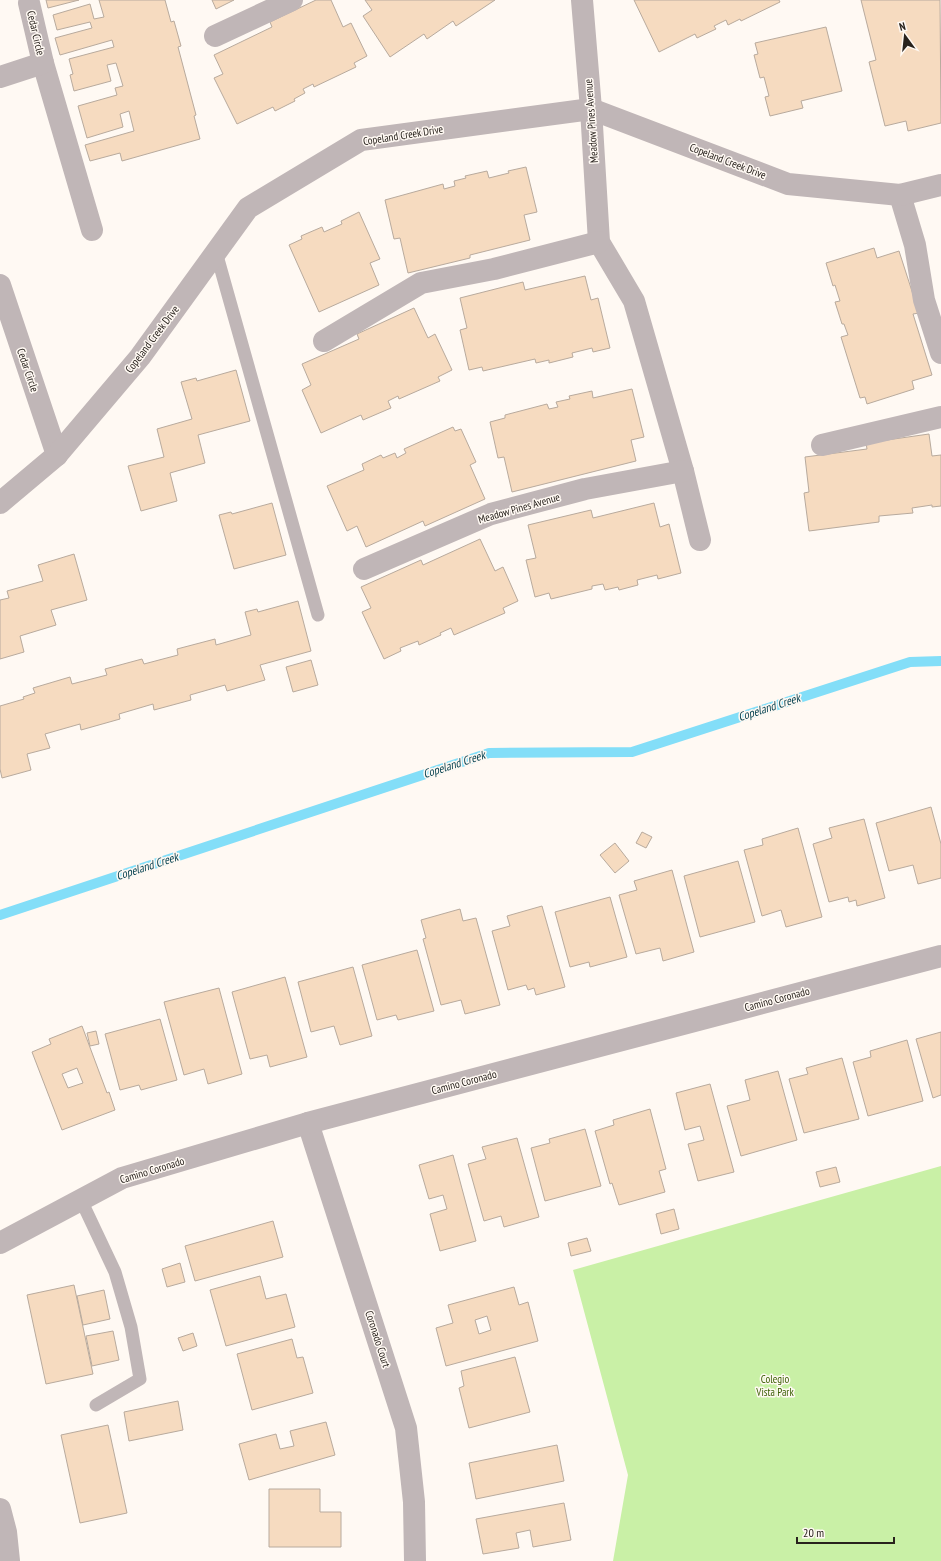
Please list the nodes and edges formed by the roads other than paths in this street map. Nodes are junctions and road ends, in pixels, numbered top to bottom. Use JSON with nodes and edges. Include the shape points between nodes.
{"nodes":[{"id":1,"x":292,"y":0,"type":"edge"},
{"id":2,"x":582,"y":0,"type":"edge"},
{"id":3,"x":29,"y":3,"type":"dead end"},
{"id":4,"x":215,"y":36,"type":"dead end"},
{"id":5,"x":44,"y":63,"type":"junction"},
{"id":6,"x":0,"y":77,"type":"edge"},
{"id":7,"x":591,"y":109,"type":"junction"},
{"id":8,"x":941,"y":185,"type":"edge"},
{"id":9,"x":900,"y":195,"type":"junction"},
{"id":10,"x":92,"y":230,"type":"dead end"},
{"id":11,"x":599,"y":242,"type":"junction"},
{"id":12,"x":216,"y":252,"type":"junction"},
{"id":13,"x":0,"y":285,"type":"edge"},
{"id":14,"x":324,"y":341,"type":"dead end"},
{"id":15,"x":941,"y":353,"type":"edge"},
{"id":16,"x":941,"y":417,"type":"edge"},
{"id":17,"x":822,"y":445,"type":"dead end"},
{"id":18,"x":57,"y":455,"type":"junction"},
{"id":19,"x":683,"y":471,"type":"junction"},
{"id":20,"x":0,"y":504,"type":"edge"},
{"id":21,"x":700,"y":540,"type":"dead end"},
{"id":22,"x":364,"y":569,"type":"dead end"},
{"id":23,"x":318,"y":615,"type":"dead end"},
{"id":24,"x":941,"y":956,"type":"edge"},
{"id":25,"x":308,"y":1123,"type":"junction"},
{"id":26,"x":81,"y":1200,"type":"junction"},
{"id":27,"x":0,"y":1243,"type":"edge"},
{"id":28,"x":96,"y":1406,"type":"dead end"},
{"id":29,"x":0,"y":1509,"type":"edge"},
{"id":30,"x":9,"y":1561,"type":"edge"},
{"id":31,"x":415,"y":1561,"type":"edge"}],
"edges":[{"from":1,"to":4,"type":"street"},
{"from":2,"to":7,"type":"street","name":"Meadow Pines Avenue"},
{"from":3,"to":5,"type":"street","name":"Cedar Circle"},
{"from":5,"to":6,"type":"street","name":"Cedar Circle"},
{"from":5,"to":10,"type":"street","name":"Cedar Circle"},
{"from":7,"to":9,"type":"street","name":"Copeland Creek Drive","via":[[788,184]]},
{"from":7,"to":11,"type":"street","name":"Meadow Pines Avenue"},
{"from":7,"to":12,"type":"street","name":"Copeland Creek Drive","via":[[361,140],[248,208]]},
{"from":8,"to":9,"type":"street","name":"Copeland Creek Drive"},
{"from":9,"to":15,"type":"street","via":[[915,245],[924,300]]},
{"from":11,"to":14,"type":"street","via":[[494,269],[421,283]]},
{"from":11,"to":19,"type":"street","name":"Meadow Pines Avenue","via":[[634,301]]},
{"from":12,"to":18,"type":"street","name":"Copeland Creek Drive","via":[[140,357]]},
{"from":12,"to":23,"type":"lane"},
{"from":13,"to":18,"type":"street","name":"Cedar Circle"},
{"from":16,"to":17,"type":"street"},
{"from":18,"to":20,"type":"street","name":"Copeland Creek Drive"},
{"from":19,"to":21,"type":"street","name":"Meadow Pines Avenue"},
{"from":19,"to":22,"type":"street","name":"Meadow Pines Avenue","via":[[585,489],[491,514]]},
{"from":24,"to":25,"type":"street","name":"Camino Coronado"},
{"from":25,"to":26,"type":"street","name":"Camino Coronado","via":[[122,1178]]},
{"from":25,"to":31,"type":"street","name":"Coronado Court","via":[[406,1428],[414,1502]]},
{"from":26,"to":27,"type":"street","name":"Camino Coronado"},
{"from":26,"to":28,"type":"lane","via":[[115,1272],[131,1328],[140,1379]]},
{"from":29,"to":30,"type":"street"}]}
